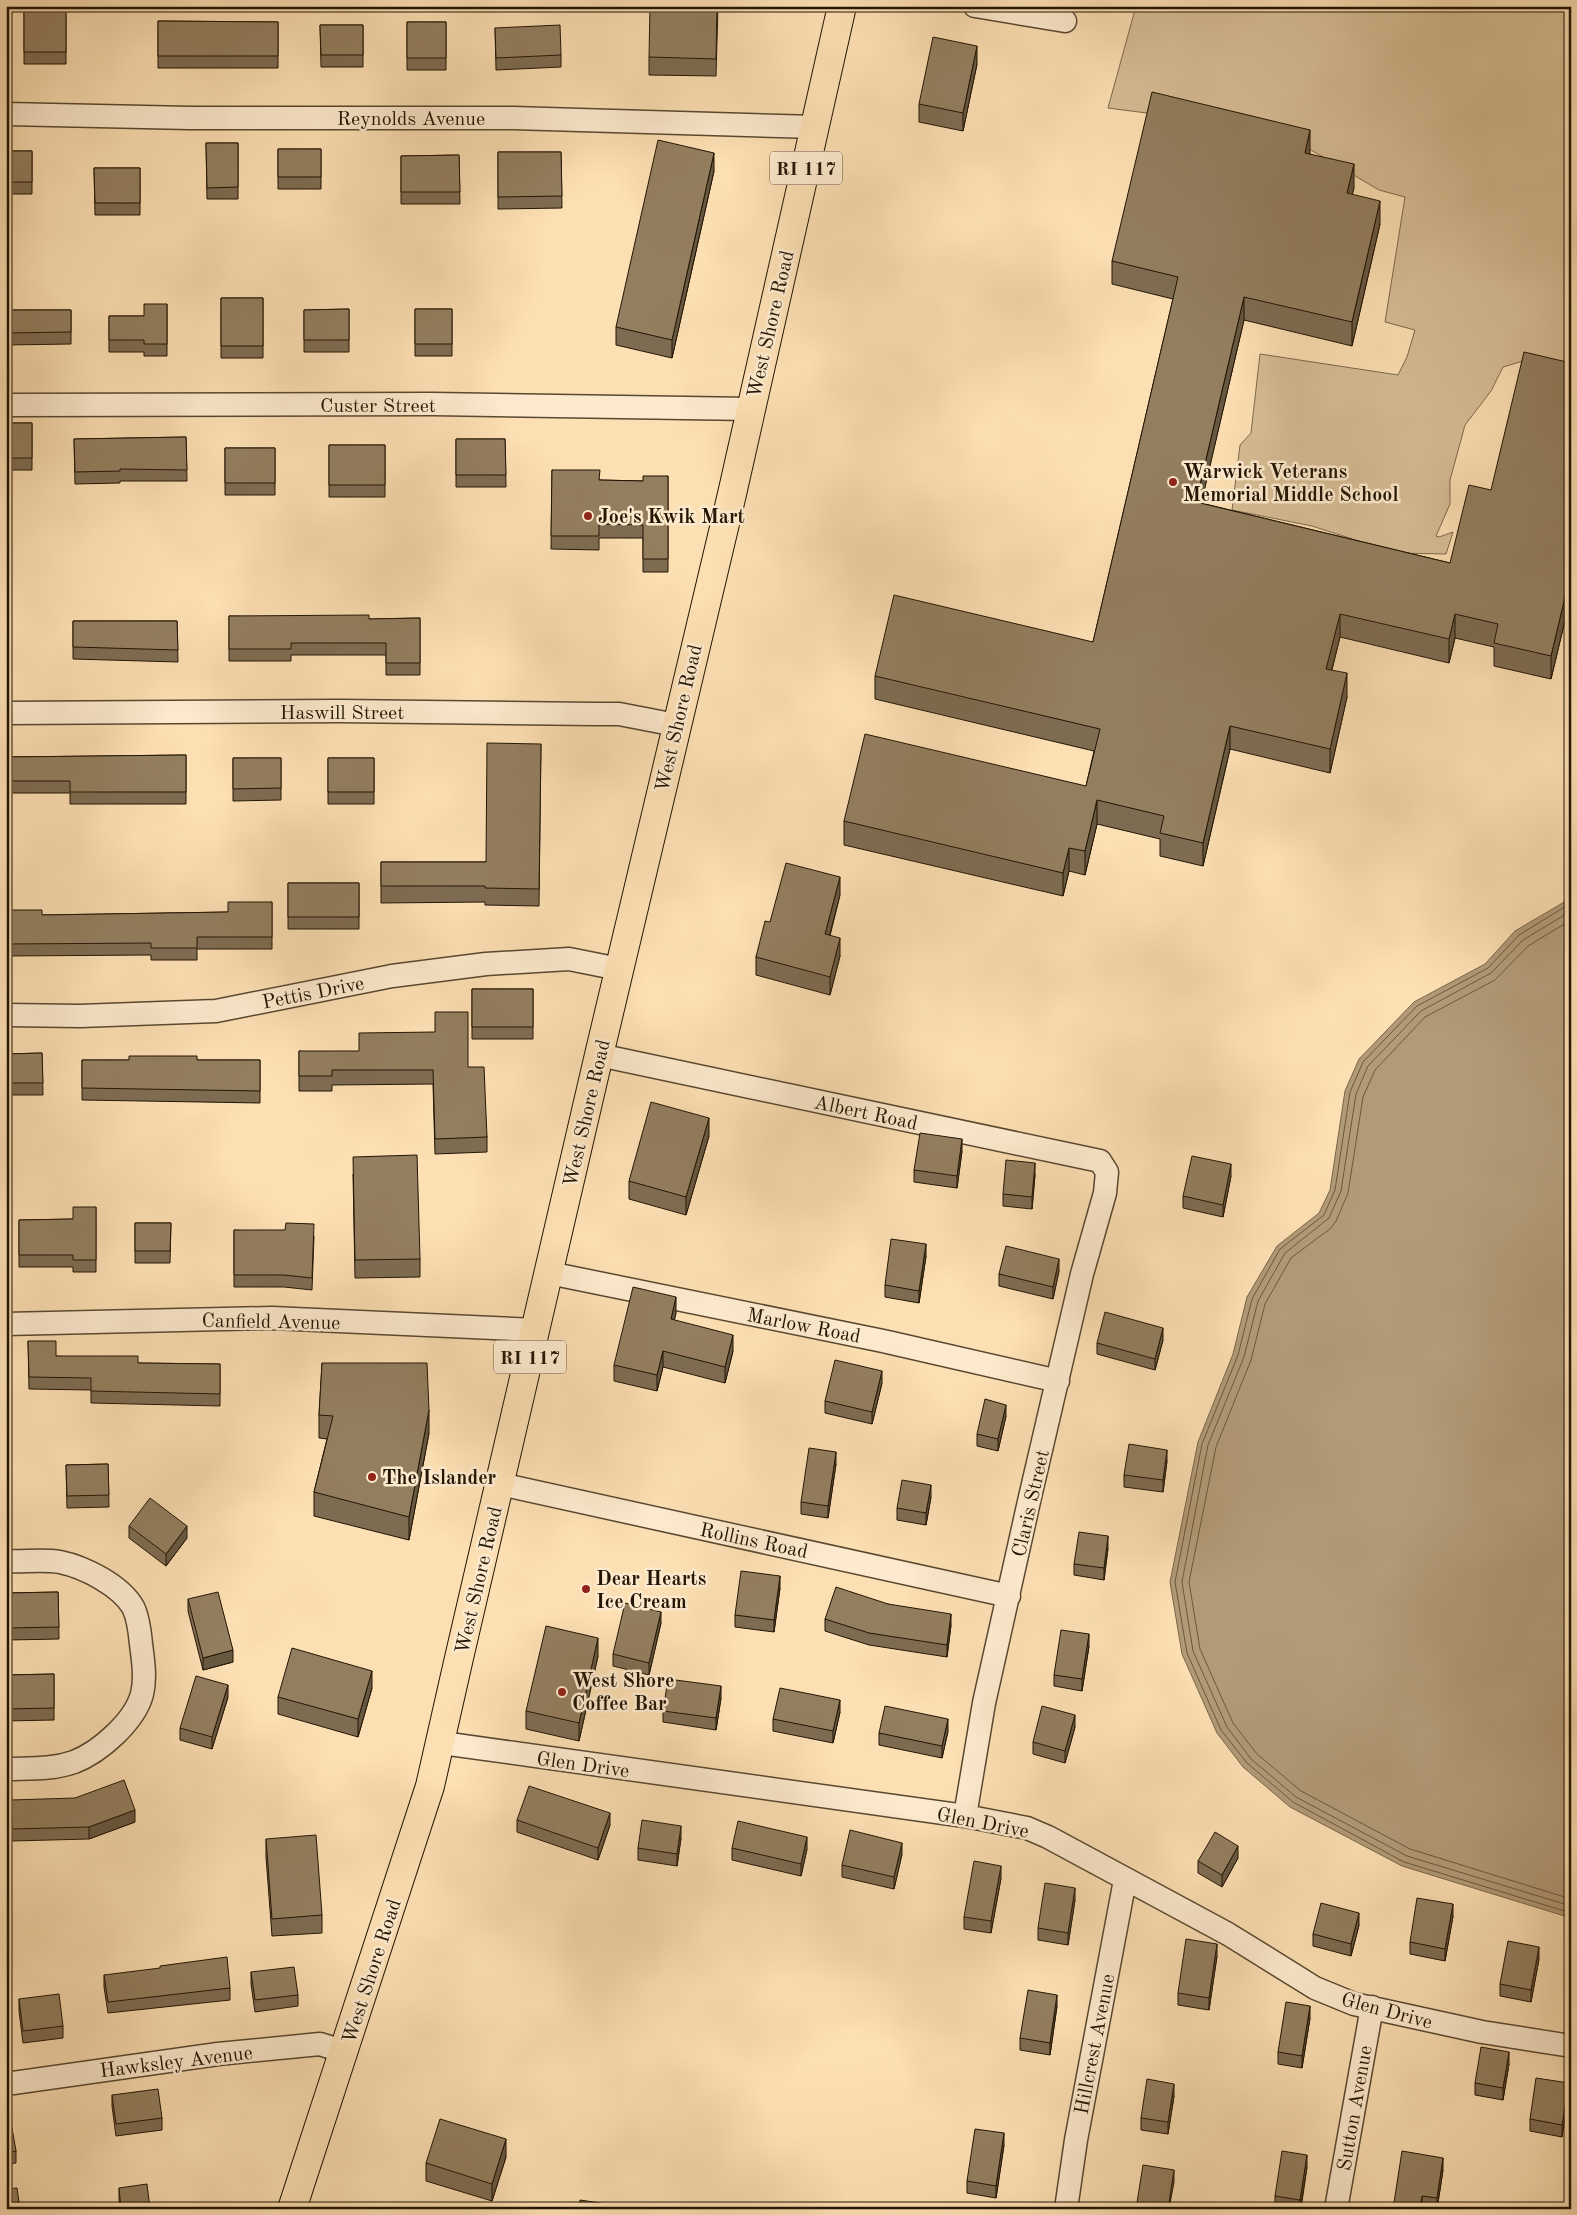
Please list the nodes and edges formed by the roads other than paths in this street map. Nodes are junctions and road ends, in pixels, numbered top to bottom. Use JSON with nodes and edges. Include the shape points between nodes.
{"nodes":[{"id":1,"x":842,"y":6,"type":"edge"},
{"id":2,"x":975,"y":6,"type":"edge"},
{"id":3,"x":1065,"y":21,"type":"dead end"},
{"id":4,"x":6,"y":114,"type":"edge"},
{"id":5,"x":815,"y":127,"type":"junction"},
{"id":6,"x":6,"y":405,"type":"edge"},
{"id":7,"x":750,"y":409,"type":"junction"},
{"id":8,"x":6,"y":713,"type":"edge"},
{"id":9,"x":676,"y":725,"type":"junction"},
{"id":10,"x":619,"y":969,"type":"junction"},
{"id":11,"x":6,"y":1015,"type":"edge"},
{"id":12,"x":598,"y":1055,"type":"junction"},
{"id":13,"x":1105,"y":1193,"type":"joint"},
{"id":14,"x":549,"y":1274,"type":"junction"},
{"id":15,"x":6,"y":1324,"type":"edge"},
{"id":16,"x":536,"y":1330,"type":"junction"},
{"id":17,"x":1058,"y":1381,"type":"junction"},
{"id":18,"x":500,"y":1484,"type":"junction"},
{"id":19,"x":6,"y":1561,"type":"edge"},
{"id":20,"x":1009,"y":1596,"type":"junction"},
{"id":21,"x":442,"y":1743,"type":"junction"},
{"id":22,"x":6,"y":1768,"type":"edge"},
{"id":23,"x":965,"y":1816,"type":"junction"},
{"id":24,"x":1125,"y":1880,"type":"junction"},
{"id":25,"x":1372,"y":2007,"type":"junction"},
{"id":26,"x":1571,"y":2046,"type":"edge"},
{"id":27,"x":345,"y":2052,"type":"junction"},
{"id":28,"x":6,"y":2084,"type":"edge"},
{"id":29,"x":292,"y":2209,"type":"edge"},
{"id":30,"x":1066,"y":2209,"type":"edge"},
{"id":31,"x":1336,"y":2209,"type":"edge"}],
"edges":[{"from":1,"to":5,"type":"main road","name":"West Shore Road","number":"RI 117"},
{"from":2,"to":3,"type":"street"},
{"from":4,"to":5,"type":"street","name":"Reynolds Avenue","via":[[190,118],[512,118]]},
{"from":5,"to":7,"type":"main road","name":"West Shore Road","number":"RI 117"},
{"from":6,"to":7,"type":"street","name":"Custer Street","via":[[433,404]]},
{"from":7,"to":9,"type":"main road","name":"West Shore Road","number":"RI 117"},
{"from":8,"to":9,"type":"street","name":"Haswill Street","via":[[340,711],[611,714]]},
{"from":9,"to":10,"type":"main road","name":"West Shore Road","number":"RI 117"},
{"from":10,"to":11,"type":"street","name":"Pettis Drive","via":[[568,959],[486,964],[392,976],[216,1011]]},
{"from":10,"to":12,"type":"main road","name":"West Shore Road","number":"RI 117"},
{"from":12,"to":13,"type":"street","name":"Albert Road","via":[[1100,1161],[1107,1172]]},
{"from":12,"to":14,"type":"main road","name":"West Shore Road","number":"RI 117"},
{"from":13,"to":17,"type":"street","name":"Claris Street","via":[[1082,1274]]},
{"from":14,"to":16,"type":"main road","name":"West Shore Road","number":"RI 117"},
{"from":14,"to":17,"type":"street","name":"Marlow Road","via":[[883,1341]]},
{"from":15,"to":16,"type":"street","name":"Canfield Avenue","via":[[272,1318]]},
{"from":16,"to":18,"type":"main road","name":"West Shore Road","number":"RI 117"},
{"from":17,"to":20,"type":"street","name":"Claris Street"},
{"from":18,"to":20,"type":"street","name":"Rollins Road"},
{"from":18,"to":21,"type":"main road","name":"West Shore Road","number":"RI 117"},
{"from":19,"to":22,"type":"street","via":[[59,1562],[90,1572],[118,1590],[133,1607],[144,1668],[142,1694],[128,1721],[107,1742],[75,1762],[41,1770]]},
{"from":20,"to":23,"type":"street","name":"Claris Street","via":[[984,1703]]},
{"from":21,"to":23,"type":"street","name":"Glen Drive"},
{"from":21,"to":27,"type":"main road","name":"West Shore Road","number":"RI 117"},
{"from":23,"to":24,"type":"street","name":"Glen Drive","via":[[1026,1828]]},
{"from":24,"to":25,"type":"street","name":"Glen Drive","via":[[1228,1934],[1315,1988],[1354,2004]]},
{"from":24,"to":30,"type":"street","name":"Hillcrest Avenue"},
{"from":25,"to":26,"type":"street","name":"Glen Drive","via":[[1463,2029]]},
{"from":25,"to":31,"type":"street","name":"Sutton Avenue"},
{"from":27,"to":28,"type":"street","name":"Hawksley Avenue","via":[[320,2044],[218,2054]]},
{"from":27,"to":29,"type":"main road","name":"West Shore Road","number":"RI 117"}]}
